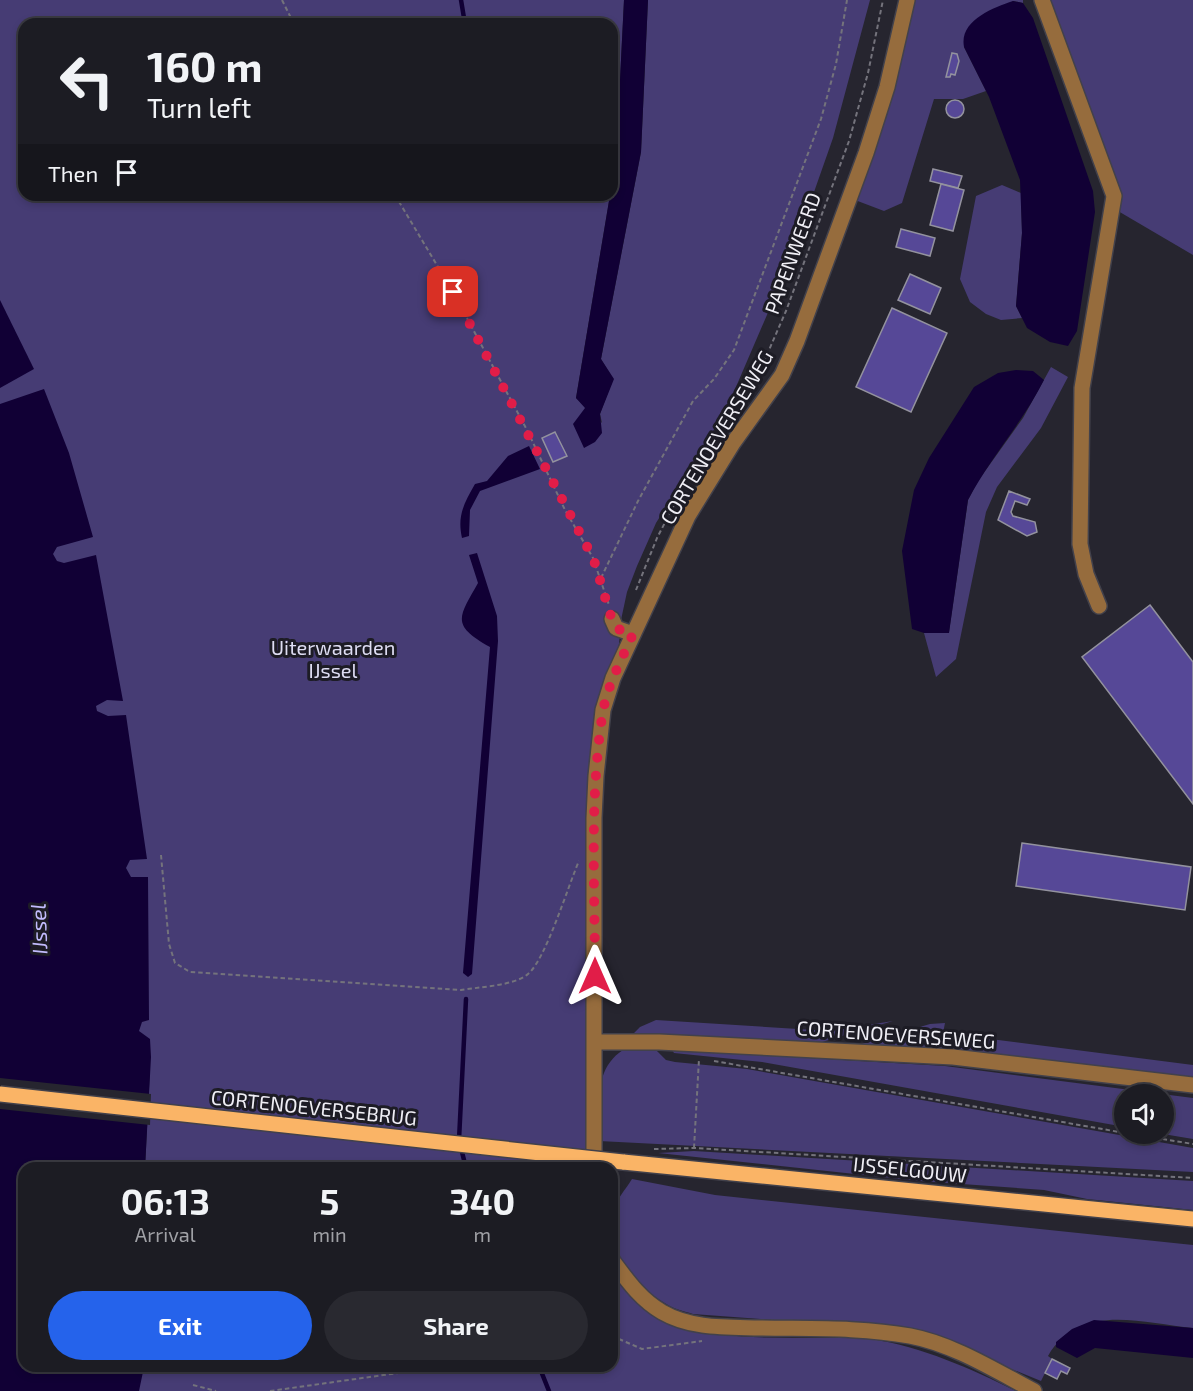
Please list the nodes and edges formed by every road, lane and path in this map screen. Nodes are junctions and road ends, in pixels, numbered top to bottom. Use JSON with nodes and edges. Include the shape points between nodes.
{"nodes":[{"id":1,"x":282,"y":0,"type":"edge"},
{"id":2,"x":847,"y":0,"type":"edge"},
{"id":3,"x":883,"y":0,"type":"edge"},
{"id":4,"x":908,"y":0,"type":"edge"},
{"id":5,"x":1042,"y":0,"type":"edge"},
{"id":6,"x":291,"y":18,"type":"edge"},
{"id":7,"x":399,"y":201,"type":"edge"},
{"id":8,"x":601,"y":578,"type":"junction"},
{"id":9,"x":634,"y":597,"type":"dead end"},
{"id":10,"x":1099,"y":606,"type":"dead end"},
{"id":11,"x":612,"y":619,"type":"joint"},
{"id":12,"x":633,"y":634,"type":"junction"},
{"id":13,"x":161,"y":855,"type":"dead end"},
{"id":14,"x":581,"y":855,"type":"dead end"},
{"id":15,"x":596,"y":1042,"type":"junction"},
{"id":16,"x":1193,"y":1085,"type":"edge"},
{"id":17,"x":0,"y":1094,"type":"edge"},
{"id":18,"x":1114,"y":1131,"type":"edge"},
{"id":19,"x":1174,"y":1141,"type":"edge"},
{"id":20,"x":1193,"y":1144,"type":"edge"},
{"id":21,"x":694,"y":1148,"type":"junction"},
{"id":22,"x":649,"y":1149,"type":"dead end"},
{"id":23,"x":623,"y":1161,"type":"joint"},
{"id":24,"x":594,"y":1162,"type":"edge"},
{"id":25,"x":1193,"y":1178,"type":"edge"},
{"id":26,"x":1193,"y":1219,"type":"edge"},
{"id":27,"x":618,"y":1268,"type":"edge"},
{"id":28,"x":722,"y":1327,"type":"junction"},
{"id":29,"x":618,"y":1339,"type":"edge"},
{"id":30,"x":405,"y":1372,"type":"edge"},
{"id":31,"x":193,"y":1385,"type":"dead end"},
{"id":32,"x":216,"y":1391,"type":"edge"},
{"id":33,"x":270,"y":1391,"type":"edge"},
{"id":34,"x":1034,"y":1391,"type":"edge"}],
"edges":[{"from":1,"to":6,"type":"path"},
{"from":2,"to":8,"type":"path","via":[[821,119],[734,350],[693,401]]},
{"from":3,"to":9,"type":"path","name":"PAPENWEERD","via":[[853,130],[786,311],[759,373],[717,429],[686,482],[657,538]]},
{"from":4,"to":12,"type":"street","name":"CORTENOEVERSEWEG","via":[[874,131],[797,341],[782,375],[733,443],[688,516]]},
{"from":5,"to":10,"type":"street","via":[[1114,196],[1082,388],[1080,544],[1086,574]]},
{"from":7,"to":8,"type":"path","via":[[453,292]]},
{"from":8,"to":11,"type":"path"},
{"from":11,"to":12,"type":"street","via":[[616,628]]},
{"from":12,"to":15,"type":"street","name":"CORTENOEVERSEWEG","via":[[603,710],[596,776]]},
{"from":13,"to":14,"type":"path","via":[[169,944],[175,963],[190,972],[461,990],[504,984],[528,975],[542,953]]},
{"from":15,"to":16,"type":"street","name":"CORTENOEVERSEWEG","via":[[931,1055]]},
{"from":15,"to":24,"type":"street","name":"CORTENOEVERSEWEG"},
{"from":17,"to":23,"type":"main road","name":"CORTENOEVERSEBRUG","bridge":true},
{"from":18,"to":21,"type":"path","via":[[699,1059]]},
{"from":19,"to":20,"type":"path"},
{"from":21,"to":22,"type":"path","name":"IJSSELGOUW"},
{"from":21,"to":25,"type":"path","name":"IJSSELGOUW"},
{"from":23,"to":26,"type":"main road","name":"IJSSELGOUW"},
{"from":27,"to":28,"type":"street","via":[[637,1294],[661,1311],[685,1321]]},
{"from":28,"to":29,"type":"path","via":[[698,1343],[642,1349]]},
{"from":28,"to":34,"type":"street","via":[[856,1330],[913,1336],[982,1364]]},
{"from":30,"to":33,"type":"path"},
{"from":31,"to":32,"type":"path"}]}
